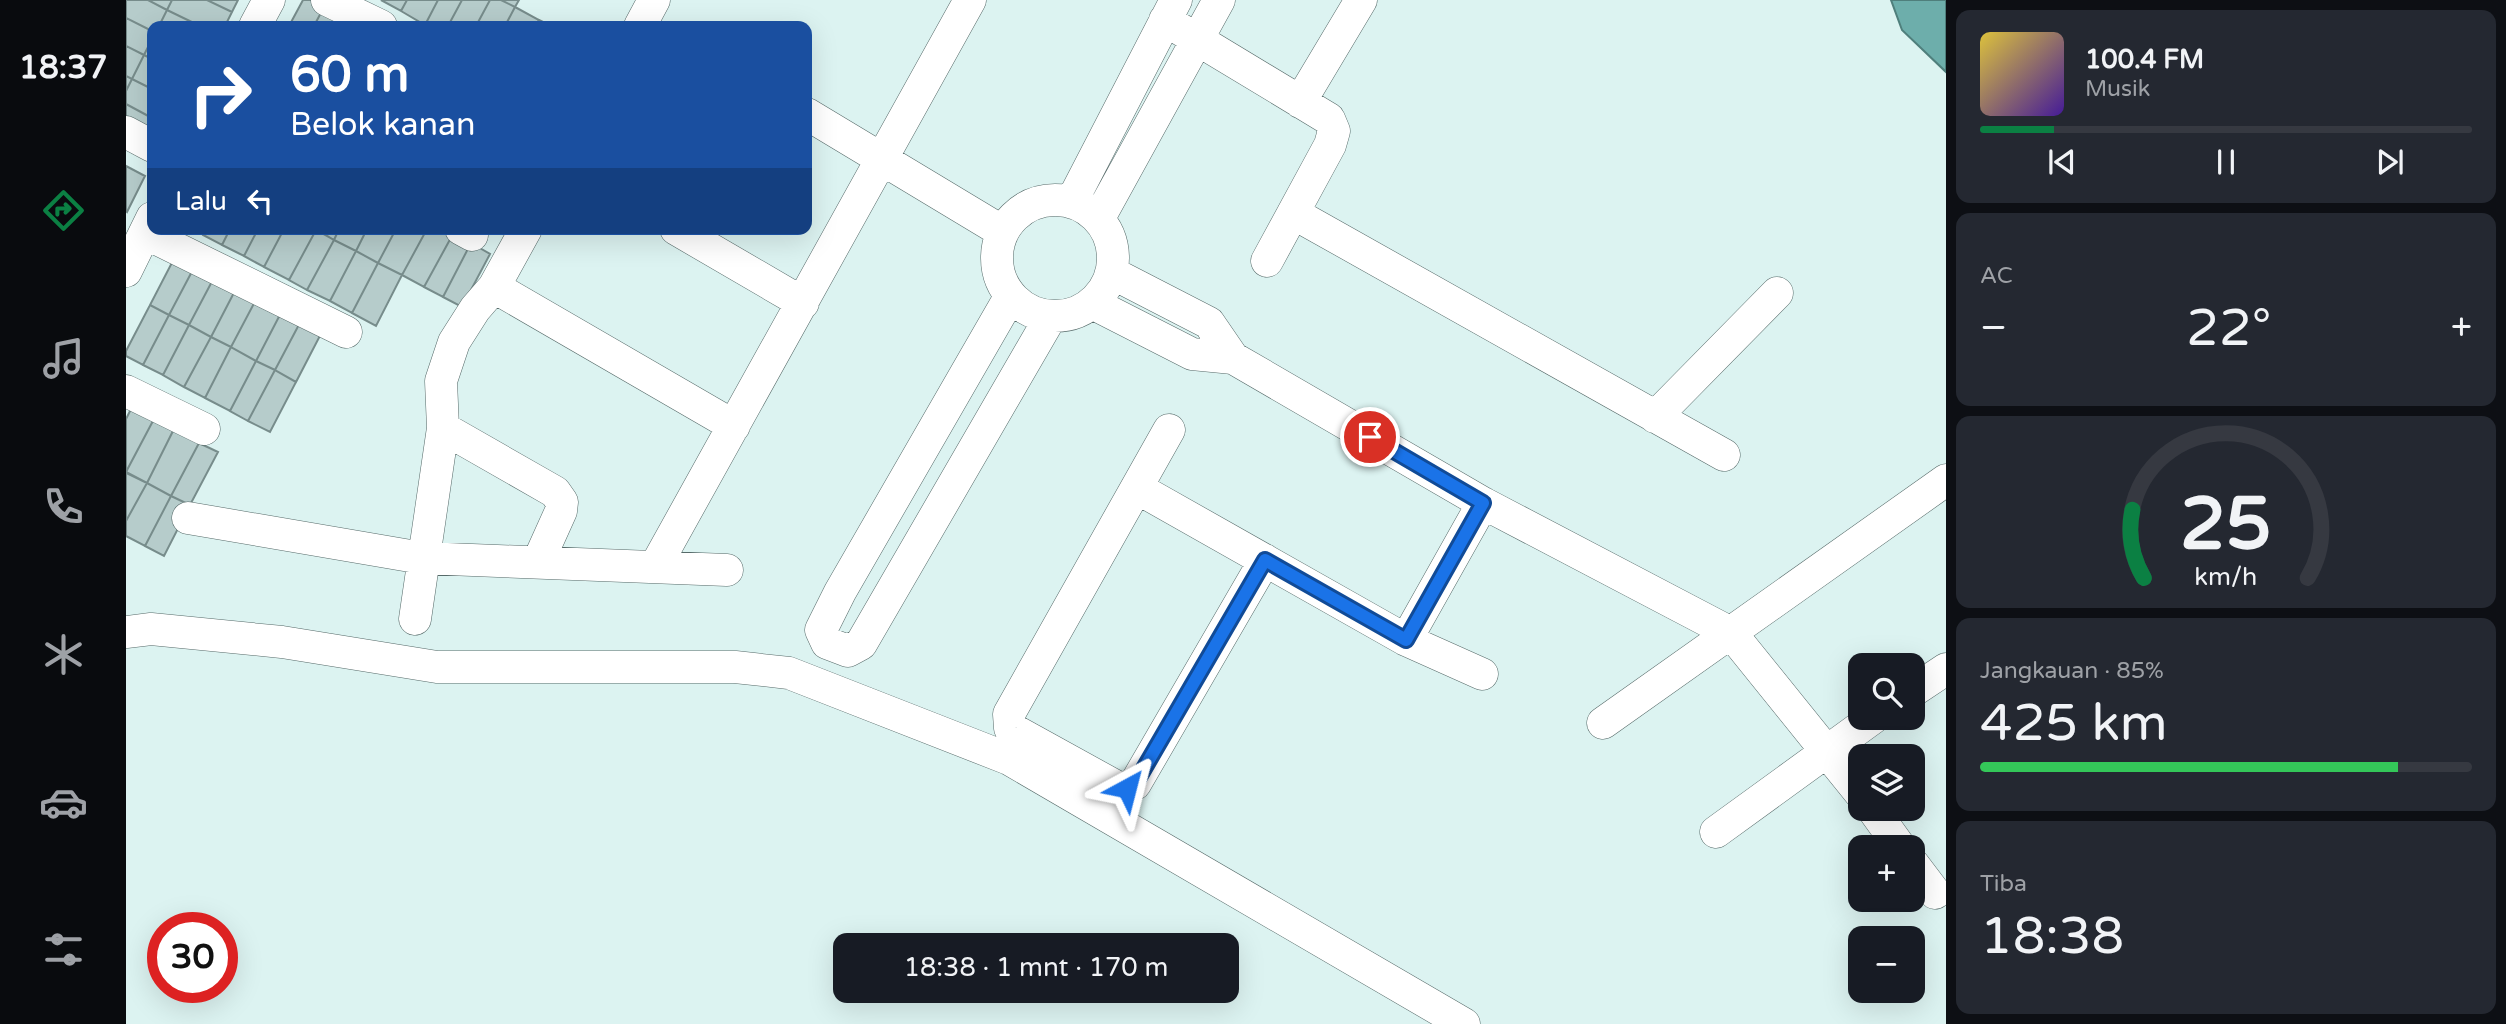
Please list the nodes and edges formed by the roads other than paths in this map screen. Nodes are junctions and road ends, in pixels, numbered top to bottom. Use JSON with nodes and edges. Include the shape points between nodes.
{"nodes":[{"id":1,"x":269,"y":0,"type":"edge"},
{"id":2,"x":327,"y":0,"type":"edge"},
{"id":3,"x":970,"y":0,"type":"edge"},
{"id":4,"x":1219,"y":0,"type":"edge"},
{"id":5,"x":1360,"y":0,"type":"edge"},
{"id":6,"x":1171,"y":10,"type":"edge"},
{"id":7,"x":258,"y":21,"type":"edge"},
{"id":8,"x":371,"y":21,"type":"edge"},
{"id":9,"x":1198,"y":39,"type":"junction"},
{"id":10,"x":1300,"y":102,"type":"junction"},
{"id":11,"x":812,"y":117,"type":"edge"},
{"id":12,"x":126,"y":132,"type":"edge"},
{"id":13,"x":147,"y":143,"type":"edge"},
{"id":14,"x":883,"y":161,"type":"junction"},
{"id":15,"x":1072,"y":201,"type":"junction"},
{"id":16,"x":1293,"y":214,"type":"junction"},
{"id":17,"x":1098,"y":218,"type":"junction"},
{"id":18,"x":147,"y":227,"type":"edge"},
{"id":19,"x":1003,"y":232,"type":"junction"},
{"id":20,"x":167,"y":235,"type":"edge"},
{"id":21,"x":523,"y":235,"type":"edge"},
{"id":22,"x":686,"y":235,"type":"edge"},
{"id":23,"x":1267,"y":261,"type":"dead end"},
{"id":24,"x":126,"y":271,"type":"edge"},
{"id":25,"x":1112,"y":274,"type":"junction"},
{"id":26,"x":494,"y":287,"type":"junction"},
{"id":27,"x":1777,"y":293,"type":"dead end"},
{"id":28,"x":1010,"y":297,"type":"junction"},
{"id":29,"x":803,"y":303,"type":"junction"},
{"id":30,"x":1094,"y":303,"type":"junction"},
{"id":31,"x":1050,"y":318,"type":"junction"},
{"id":32,"x":346,"y":332,"type":"dead end"},
{"id":33,"x":1233,"y":358,"type":"junction"},
{"id":34,"x":126,"y":391,"type":"edge"},
{"id":35,"x":1655,"y":417,"type":"junction"},
{"id":36,"x":734,"y":426,"type":"junction"},
{"id":37,"x":443,"y":428,"type":"junction"},
{"id":38,"x":204,"y":429,"type":"dead end"},
{"id":39,"x":1169,"y":429,"type":"dead end"},
{"id":40,"x":1724,"y":455,"type":"dead end"},
{"id":41,"x":1946,"y":480,"type":"edge"},
{"id":42,"x":1137,"y":488,"type":"junction"},
{"id":43,"x":1483,"y":503,"type":"junction"},
{"id":44,"x":187,"y":518,"type":"dead end"},
{"id":45,"x":422,"y":558,"type":"junction"},
{"id":46,"x":1265,"y":560,"type":"junction"},
{"id":47,"x":538,"y":562,"type":"junction"},
{"id":48,"x":655,"y":567,"type":"junction"},
{"id":49,"x":727,"y":569,"type":"dead end"},
{"id":50,"x":415,"y":619,"type":"dead end"},
{"id":51,"x":126,"y":632,"type":"edge"},
{"id":52,"x":1731,"y":633,"type":"junction"},
{"id":53,"x":1406,"y":640,"type":"junction"},
{"id":54,"x":1946,"y":669,"type":"edge"},
{"id":55,"x":1482,"y":674,"type":"dead end"},
{"id":56,"x":1925,"y":683,"type":"edge"},
{"id":57,"x":1603,"y":723,"type":"dead end"},
{"id":58,"x":1855,"y":730,"type":"edge"},
{"id":59,"x":1827,"y":748,"type":"junction"},
{"id":60,"x":1848,"y":777,"type":"edge"},
{"id":61,"x":1716,"y":832,"type":"dead end"},
{"id":62,"x":1925,"y":881,"type":"edge"},
{"id":63,"x":1934,"y":893,"type":"dead end"},
{"id":64,"x":1464,"y":1024,"type":"edge"}],
"edges":[{"from":1,"to":7,"type":"street"},
{"from":2,"to":8,"type":"street"},
{"from":3,"to":14,"type":"street"},
{"from":4,"to":9,"type":"street"},
{"from":5,"to":10,"type":"street"},
{"from":6,"to":9,"type":"street"},
{"from":6,"to":15,"type":"street"},
{"from":9,"to":10,"type":"street"},
{"from":9,"to":17,"type":"street"},
{"from":10,"to":16,"type":"street","via":[[1329,119],[1334,131]]},
{"from":11,"to":14,"type":"street"},
{"from":12,"to":13,"type":"street"},
{"from":14,"to":19,"type":"street"},
{"from":14,"to":29,"type":"street"},
{"from":15,"to":17,"type":"street"},
{"from":15,"to":19,"type":"street","via":[[1045,200],[1020,211]]},
{"from":16,"to":23,"type":"street"},
{"from":16,"to":35,"type":"street"},
{"from":17,"to":25,"type":"street","via":[[1113,245]]},
{"from":18,"to":24,"type":"street"},
{"from":19,"to":28,"type":"street","via":[[997,254],[999,277]]},
{"from":20,"to":32,"type":"street"},
{"from":21,"to":26,"type":"street"},
{"from":22,"to":29,"type":"street"},
{"from":25,"to":30,"type":"street"},
{"from":25,"to":33,"type":"street","via":[[1209,323]]},
{"from":26,"to":36,"type":"street"},
{"from":26,"to":37,"type":"street","via":[[454,342],[441,381]]},
{"from":27,"to":35,"type":"street"},
{"from":28,"to":31,"type":"street","via":[[1028,311]]},
{"from":28,"to":31,"type":"street","via":[[840,592],[821,629],[827,643],[848,651],[861,644]]},
{"from":29,"to":36,"type":"street"},
{"from":30,"to":31,"type":"street","via":[[1076,313]]},
{"from":30,"to":33,"type":"street","via":[[1192,354]]},
{"from":33,"to":43,"type":"street"},
{"from":34,"to":38,"type":"street"},
{"from":35,"to":40,"type":"street"},
{"from":36,"to":48,"type":"street"},
{"from":37,"to":45,"type":"street"},
{"from":37,"to":47,"type":"street","via":[[555,492],[562,502],[561,511]]},
{"from":39,"to":42,"type":"street"},
{"from":41,"to":52,"type":"street"},
{"from":42,"to":46,"type":"street"},
{"from":42,"to":46,"type":"street","via":[[1009,714],[1010,728],[1117,787],[1135,784]]},
{"from":43,"to":52,"type":"street"},
{"from":43,"to":53,"type":"street"},
{"from":44,"to":45,"type":"street"},
{"from":45,"to":47,"type":"street"},
{"from":45,"to":50,"type":"street"},
{"from":46,"to":53,"type":"street"},
{"from":47,"to":48,"type":"street"},
{"from":48,"to":49,"type":"street"},
{"from":51,"to":64,"type":"street","via":[[151,629],[282,642],[437,667],[735,667],[789,673],[1009,759]]},
{"from":52,"to":57,"type":"street"},
{"from":52,"to":59,"type":"street"},
{"from":53,"to":55,"type":"street"},
{"from":54,"to":56,"type":"street"},
{"from":58,"to":59,"type":"street"},
{"from":59,"to":60,"type":"street"},
{"from":59,"to":61,"type":"street"},
{"from":62,"to":63,"type":"street"}]}
